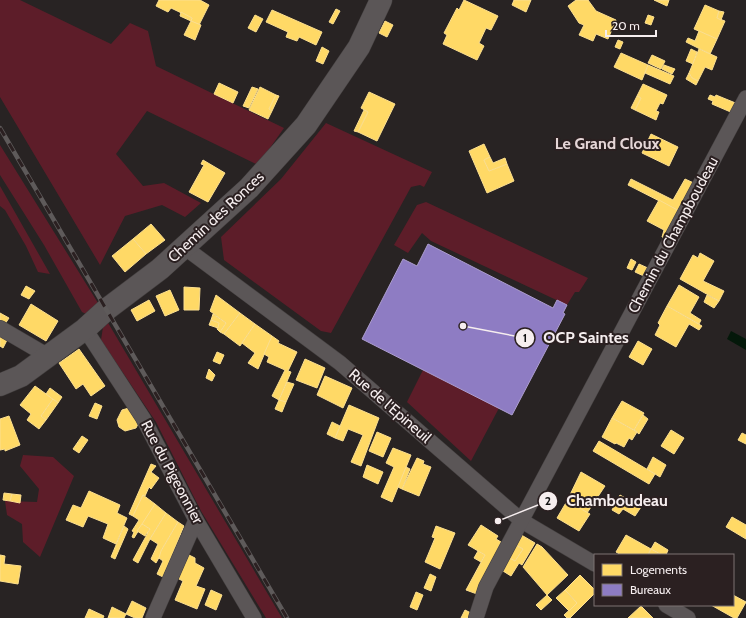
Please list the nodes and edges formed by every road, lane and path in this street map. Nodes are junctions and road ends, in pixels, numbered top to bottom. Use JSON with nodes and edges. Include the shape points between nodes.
{"nodes":[{"id":1,"x":381,"y":0,"type":"edge"},
{"id":2,"x":746,"y":98,"type":"edge"},
{"id":3,"x":184,"y":247,"type":"junction"},
{"id":4,"x":0,"y":328,"type":"edge"},
{"id":5,"x":85,"y":329,"type":"junction"},
{"id":6,"x":48,"y":356,"type":"junction"},
{"id":7,"x":0,"y":385,"type":"edge"},
{"id":8,"x":196,"y":520,"type":"junction"},
{"id":9,"x":522,"y":521,"type":"junction"},
{"id":10,"x":594,"y":563,"type":"edge"},
{"id":11,"x":668,"y":606,"type":"edge"},
{"id":12,"x":153,"y":618,"type":"edge"},
{"id":13,"x":254,"y":618,"type":"edge"},
{"id":14,"x":476,"y":618,"type":"edge"},
{"id":15,"x":688,"y":618,"type":"edge"}],
"edges":[{"from":1,"to":3,"type":"street","name":"Chemin des Ronces","via":[[359,47],[306,125],[249,188]]},
{"from":2,"to":9,"type":"street","name":"Chemin du Champboudeau"},
{"from":3,"to":5,"type":"street","name":"Chemin des Ronces"},
{"from":3,"to":9,"type":"street","name":"Rue de l'Epineuil","via":[[340,363]]},
{"from":4,"to":6,"type":"street"},
{"from":5,"to":6,"type":"street","name":"Chemin des Ronces"},
{"from":5,"to":8,"type":"street","name":"Rue du Pigeonnier","via":[[143,418]]},
{"from":6,"to":7,"type":"street","name":"Chemin des Ronces","via":[[21,376]]},
{"from":8,"to":12,"type":"street"},
{"from":8,"to":13,"type":"street","name":"Rue du Pigeonnier"},
{"from":9,"to":10,"type":"street","name":"Rue de l'Epineuil"},
{"from":9,"to":14,"type":"street","name":"Chemin du Champboudeau","via":[[486,587]]},
{"from":11,"to":15,"type":"street"}]}
